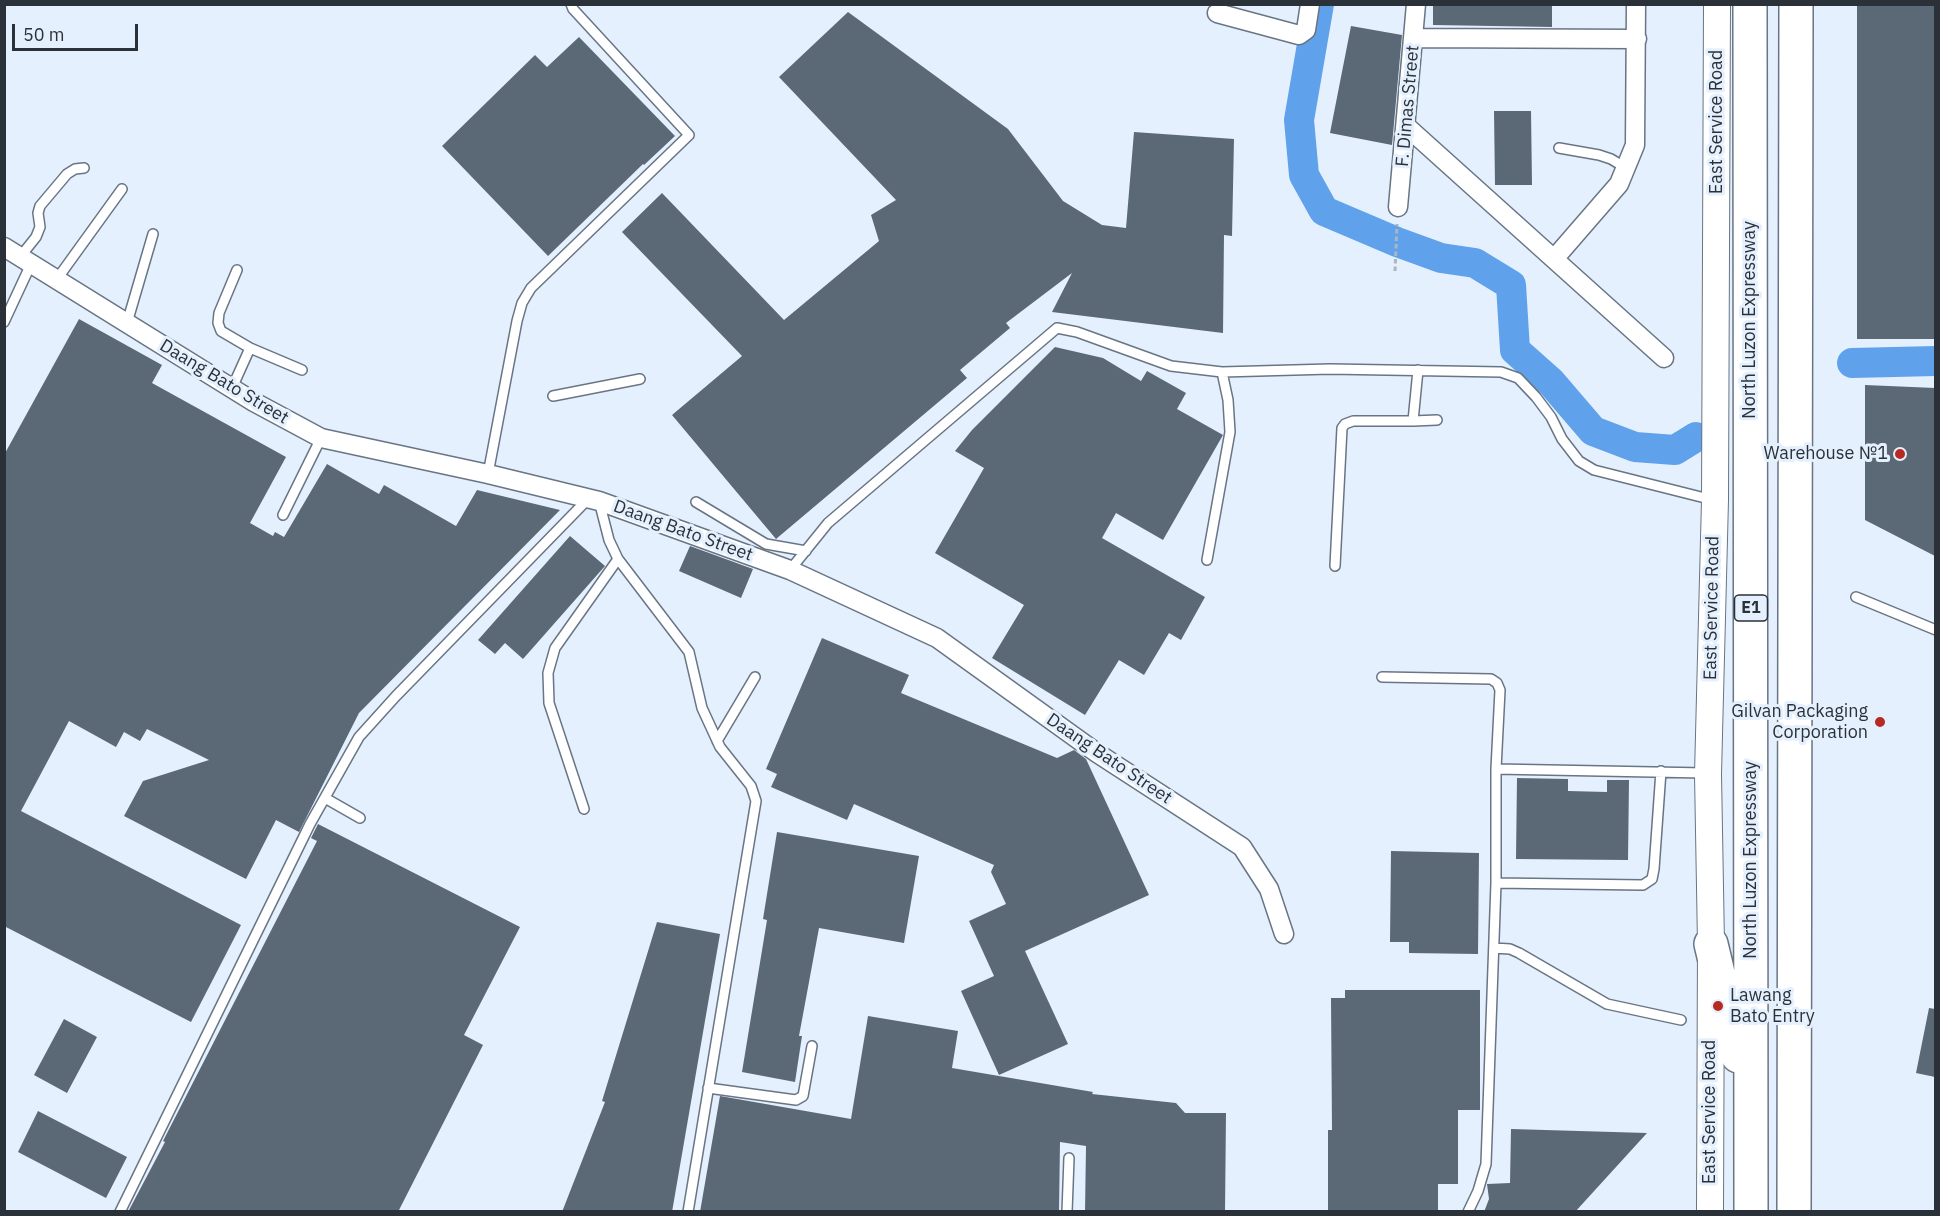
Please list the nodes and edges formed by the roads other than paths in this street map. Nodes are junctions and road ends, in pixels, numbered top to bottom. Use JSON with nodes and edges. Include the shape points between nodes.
{"nodes":[{"id":1,"x":571,"y":4,"type":"edge"},
{"id":2,"x":1310,"y":4,"type":"edge"},
{"id":3,"x":1416,"y":4,"type":"edge"},
{"id":4,"x":1636,"y":4,"type":"edge"},
{"id":5,"x":1717,"y":4,"type":"edge"},
{"id":6,"x":1750,"y":4,"type":"edge"},
{"id":7,"x":1796,"y":4,"type":"edge"},
{"id":8,"x":1217,"y":13,"type":"dead end"},
{"id":9,"x":1414,"y":38,"type":"junction"},
{"id":10,"x":1636,"y":39,"type":"junction"},
{"id":11,"x":1406,"y":126,"type":"junction"},
{"id":12,"x":1559,"y":148,"type":"dead end"},
{"id":13,"x":84,"y":168,"type":"dead end"},
{"id":14,"x":1626,"y":168,"type":"junction"},
{"id":15,"x":122,"y":189,"type":"dead end"},
{"id":16,"x":1398,"y":207,"type":"road end"},
{"id":17,"x":153,"y":234,"type":"dead end"},
{"id":18,"x":4,"y":247,"type":"edge"},
{"id":19,"x":1554,"y":259,"type":"junction"},
{"id":20,"x":26,"y":261,"type":"junction"},
{"id":21,"x":237,"y":270,"type":"dead end"},
{"id":22,"x":57,"y":279,"type":"junction"},
{"id":23,"x":4,"y":322,"type":"edge"},
{"id":24,"x":127,"y":323,"type":"junction"},
{"id":25,"x":250,"y":348,"type":"junction"},
{"id":26,"x":1664,"y":357,"type":"dead end"},
{"id":27,"x":302,"y":370,"type":"dead end"},
{"id":28,"x":1418,"y":370,"type":"junction"},
{"id":29,"x":1222,"y":372,"type":"junction"},
{"id":30,"x":640,"y":379,"type":"dead end"},
{"id":31,"x":232,"y":388,"type":"junction"},
{"id":32,"x":553,"y":396,"type":"dead end"},
{"id":33,"x":1437,"y":420,"type":"dead end"},
{"id":34,"x":1413,"y":421,"type":"junction"},
{"id":35,"x":321,"y":438,"type":"junction"},
{"id":36,"x":488,"y":474,"type":"junction"},
{"id":37,"x":594,"y":499,"type":"junction"},
{"id":38,"x":1715,"y":500,"type":"junction"},
{"id":39,"x":696,"y":502,"type":"dead end"},
{"id":40,"x":283,"y":515,"type":"dead end"},
{"id":41,"x":806,"y":551,"type":"junction"},
{"id":42,"x":618,"y":559,"type":"junction"},
{"id":43,"x":1208,"y":560,"type":"dead end"},
{"id":44,"x":1335,"y":567,"type":"dead end"},
{"id":45,"x":790,"y":570,"type":"junction"},
{"id":46,"x":1856,"y":597,"type":"dead end"},
{"id":47,"x":1935,"y":630,"type":"edge"},
{"id":48,"x":755,"y":677,"type":"dead end"},
{"id":49,"x":1382,"y":677,"type":"dead end"},
{"id":50,"x":717,"y":741,"type":"junction"},
{"id":51,"x":1496,"y":769,"type":"junction"},
{"id":52,"x":1660,"y":771,"type":"junction"},
{"id":53,"x":1708,"y":774,"type":"junction"},
{"id":54,"x":325,"y":798,"type":"junction"},
{"id":55,"x":584,"y":809,"type":"dead end"},
{"id":56,"x":360,"y":818,"type":"dead end"},
{"id":57,"x":1496,"y":883,"type":"junction"},
{"id":58,"x":1284,"y":934,"type":"dead end"},
{"id":59,"x":1711,"y":944,"type":"junction"},
{"id":60,"x":1494,"y":948,"type":"junction"},
{"id":61,"x":1681,"y":1020,"type":"dead end"},
{"id":62,"x":812,"y":1046,"type":"dead end"},
{"id":63,"x":708,"y":1088,"type":"junction"},
{"id":64,"x":1751,"y":1112,"type":"junction"},
{"id":65,"x":1069,"y":1158,"type":"dead end"},
{"id":66,"x":120,"y":1212,"type":"edge"},
{"id":67,"x":688,"y":1212,"type":"edge"},
{"id":68,"x":1067,"y":1212,"type":"edge"},
{"id":69,"x":1468,"y":1212,"type":"edge"},
{"id":70,"x":1710,"y":1212,"type":"edge"},
{"id":71,"x":1750,"y":1212,"type":"edge"},
{"id":72,"x":1794,"y":1212,"type":"edge"}],
"edges":[{"from":1,"to":36,"type":"lane","via":[[689,135],[531,288],[522,303]]},
{"from":2,"to":8,"type":"street","via":[[1306,29],[1299,35]]},
{"from":3,"to":9,"type":"street","name":"F. Dimas Street"},
{"from":4,"to":10,"type":"street"},
{"from":5,"to":38,"type":"street","name":"East Service Road"},
{"from":6,"to":64,"type":"highway","name":"North Luzon Expressway","number":"E1"},
{"from":7,"to":72,"type":"highway"},
{"from":9,"to":10,"type":"street"},
{"from":9,"to":11,"type":"street","name":"F. Dimas Street"},
{"from":10,"to":14,"type":"street","via":[[1635,145]]},
{"from":11,"to":16,"type":"street","name":"F. Dimas Street"},
{"from":11,"to":19,"type":"street"},
{"from":12,"to":14,"type":"lane","via":[[1599,155]]},
{"from":13,"to":20,"type":"lane","via":[[67,174],[40,206],[40,228]]},
{"from":14,"to":19,"type":"street","via":[[1619,184]]},
{"from":15,"to":22,"type":"lane"},
{"from":17,"to":24,"type":"lane"},
{"from":18,"to":20,"type":"street","name":"Daang Bato Street"},
{"from":19,"to":26,"type":"street"},
{"from":20,"to":22,"type":"street","name":"Daang Bato Street"},
{"from":20,"to":23,"type":"lane"},
{"from":21,"to":25,"type":"lane","via":[[218,323],[221,331]]},
{"from":22,"to":24,"type":"street","name":"Daang Bato Street"},
{"from":24,"to":31,"type":"street","name":"Daang Bato Street"},
{"from":25,"to":27,"type":"lane"},
{"from":25,"to":31,"type":"lane"},
{"from":28,"to":29,"type":"lane"},
{"from":28,"to":34,"type":"lane"},
{"from":28,"to":38,"type":"lane","via":[[1501,372],[1518,378],[1551,417],[1579,461],[1594,470]]},
{"from":29,"to":41,"type":"lane","via":[[1171,366],[1077,332],[1053,330],[828,523]]},
{"from":29,"to":43,"type":"lane","via":[[1230,432]]},
{"from":30,"to":32,"type":"lane"},
{"from":31,"to":35,"type":"street","name":"Daang Bato Street"},
{"from":33,"to":34,"type":"lane"},
{"from":34,"to":44,"type":"lane","via":[[1353,421],[1342,428]]},
{"from":35,"to":36,"type":"street","name":"Daang Bato Street"},
{"from":35,"to":40,"type":"lane"},
{"from":36,"to":37,"type":"street","name":"Daang Bato Street"},
{"from":37,"to":42,"type":"lane"},
{"from":37,"to":45,"type":"street","name":"Daang Bato Street"},
{"from":37,"to":54,"type":"lane","via":[[359,737]]},
{"from":38,"to":53,"type":"street","name":"East Service Road"},
{"from":39,"to":41,"type":"lane","via":[[766,544]]},
{"from":41,"to":45,"type":"lane"},
{"from":42,"to":50,"type":"lane","via":[[689,652],[702,708]]},
{"from":42,"to":55,"type":"lane","via":[[555,648],[548,673],[549,703]]},
{"from":45,"to":58,"type":"street","name":"Daang Bato Street","via":[[937,638],[1097,753],[1242,847],[1269,889]]},
{"from":46,"to":47,"type":"lane"},
{"from":48,"to":50,"type":"lane"},
{"from":49,"to":51,"type":"lane","via":[[1491,679],[1497,683],[1500,690]]},
{"from":50,"to":63,"type":"lane","via":[[751,786],[756,801]]},
{"from":51,"to":52,"type":"lane"},
{"from":51,"to":57,"type":"lane"},
{"from":52,"to":53,"type":"lane"},
{"from":52,"to":57,"type":"lane","via":[[1652,879],[1643,885]]},
{"from":53,"to":59,"type":"street","name":"East Service Road"},
{"from":54,"to":56,"type":"lane"},
{"from":54,"to":66,"type":"lane"},
{"from":57,"to":60,"type":"lane"},
{"from":59,"to":64,"type":"highway"},
{"from":59,"to":70,"type":"street","name":"East Service Road"},
{"from":60,"to":61,"type":"lane","via":[[1519,953],[1607,1004]]},
{"from":60,"to":69,"type":"lane","via":[[1486,1164]]},
{"from":62,"to":63,"type":"lane","via":[[803,1096],[796,1100]]},
{"from":63,"to":67,"type":"lane"},
{"from":64,"to":71,"type":"highway","name":"North Luzon Expressway","number":"E1"},
{"from":65,"to":68,"type":"lane"}]}
